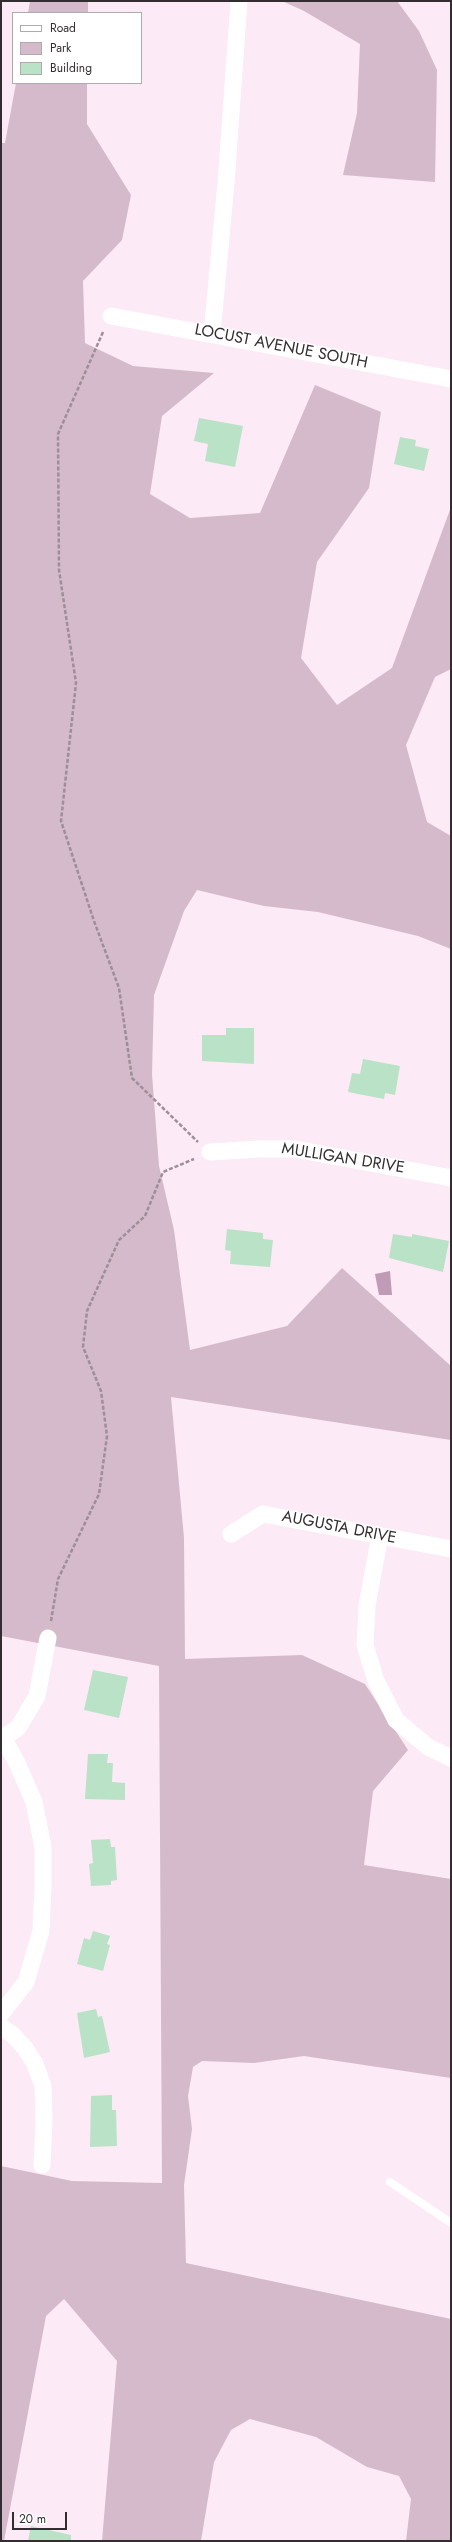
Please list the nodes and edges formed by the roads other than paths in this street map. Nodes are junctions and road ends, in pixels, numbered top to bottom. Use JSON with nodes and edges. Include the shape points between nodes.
{"nodes":[{"id":1,"x":239,"y":1,"type":"edge"},
{"id":2,"x":110,"y":316,"type":"road end"},
{"id":3,"x":212,"y":334,"type":"junction"},
{"id":4,"x":451,"y":379,"type":"edge"},
{"id":5,"x":210,"y":1152,"type":"road end"},
{"id":6,"x":451,"y":1178,"type":"edge"},
{"id":7,"x":231,"y":1534,"type":"dead end"},
{"id":8,"x":380,"y":1536,"type":"junction"},
{"id":9,"x":451,"y":1549,"type":"edge"},
{"id":10,"x":48,"y":1638,"type":"road end"},
{"id":11,"x":2,"y":1739,"type":"edge"},
{"id":12,"x":451,"y":1758,"type":"edge"},
{"id":13,"x":1,"y":2014,"type":"edge"},
{"id":14,"x":1,"y":2027,"type":"edge"},
{"id":15,"x":42,"y":2165,"type":"dead end"},
{"id":16,"x":390,"y":2182,"type":"dead end"},
{"id":17,"x":451,"y":2222,"type":"edge"}],
"edges":[{"from":1,"to":3,"type":"street"},
{"from":2,"to":3,"type":"street","name":"LOCUST AVENUE SOUTH"},
{"from":3,"to":4,"type":"street","name":"LOCUST AVENUE SOUTH"},
{"from":5,"to":6,"type":"street","name":"MULLIGAN DRIVE","via":[[294,1149]]},
{"from":7,"to":8,"type":"street","name":"AUGUSTA DRIVE","via":[[263,1514]]},
{"from":8,"to":9,"type":"street","name":"AUGUSTA DRIVE"},
{"from":8,"to":12,"type":"street","via":[[367,1605],[365,1645],[376,1681],[396,1720],[428,1747]]},
{"from":10,"to":11,"type":"street","via":[[37,1696],[18,1728]]},
{"from":11,"to":13,"type":"street","via":[[18,1765],[34,1802],[42,1847],[43,1886],[41,1931],[26,1982]]},
{"from":14,"to":15,"type":"street","via":[[25,2048],[35,2064],[42,2086]]},
{"from":16,"to":17,"type":"lane"}]}
